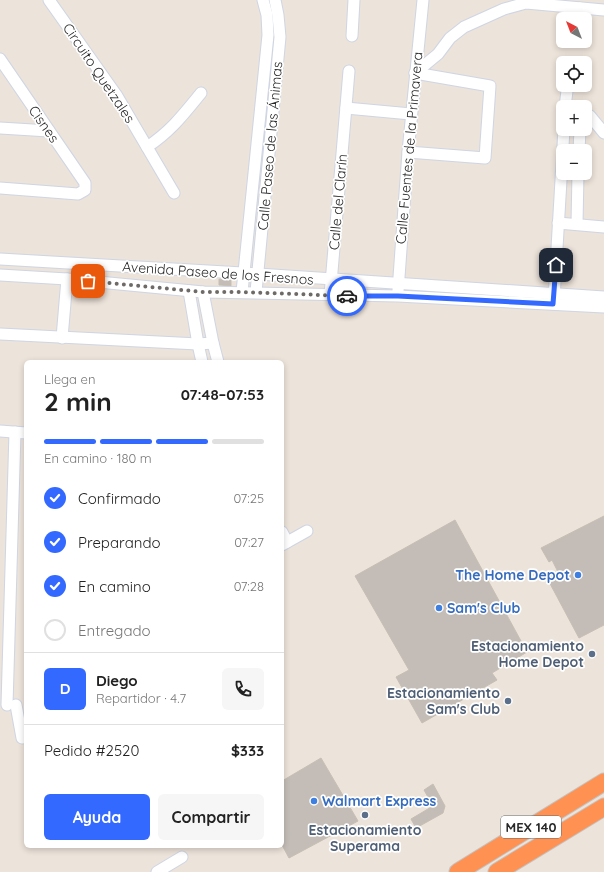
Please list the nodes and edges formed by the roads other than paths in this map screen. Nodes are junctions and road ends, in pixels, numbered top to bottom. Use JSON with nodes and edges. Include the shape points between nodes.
{"nodes":[{"id":1,"x":49,"y":0,"type":"edge"},
{"id":2,"x":263,"y":0,"type":"edge"},
{"id":3,"x":274,"y":0,"type":"edge"},
{"id":4,"x":354,"y":0,"type":"edge"},
{"id":5,"x":423,"y":0,"type":"edge"},
{"id":6,"x":604,"y":10,"type":"edge"},
{"id":7,"x":570,"y":12,"type":"edge"},
{"id":8,"x":592,"y":12,"type":"edge"},
{"id":9,"x":352,"y":36,"type":"dead end"},
{"id":10,"x":0,"y":59,"type":"edge"},
{"id":11,"x":349,"y":71,"type":"dead end"},
{"id":12,"x":415,"y":73,"type":"junction"},
{"id":13,"x":0,"y":76,"type":"edge"},
{"id":14,"x":12,"y":77,"type":"junction"},
{"id":15,"x":201,"y":93,"type":"dead end"},
{"id":16,"x":346,"y":108,"type":"junction"},
{"id":17,"x":411,"y":114,"type":"junction"},
{"id":18,"x":592,"y":118,"type":"edge"},
{"id":19,"x":0,"y":128,"type":"edge"},
{"id":20,"x":49,"y":131,"type":"junction"},
{"id":21,"x":604,"y":133,"type":"edge"},
{"id":22,"x":564,"y":136,"type":"edge"},
{"id":23,"x":147,"y":147,"type":"junction"},
{"id":24,"x":408,"y":152,"type":"junction"},
{"id":25,"x":578,"y":180,"type":"edge"},
{"id":26,"x":0,"y":188,"type":"edge"},
{"id":27,"x":174,"y":192,"type":"dead end"},
{"id":28,"x":558,"y":223,"type":"junction"},
{"id":29,"x":576,"y":224,"type":"junction"},
{"id":30,"x":604,"y":227,"type":"edge"},
{"id":31,"x":0,"y":259,"type":"edge"},
{"id":32,"x":90,"y":265,"type":"junction"},
{"id":33,"x":243,"y":274,"type":"junction"},
{"id":34,"x":258,"y":274,"type":"junction"},
{"id":35,"x":0,"y":275,"type":"edge"},
{"id":36,"x":67,"y":279,"type":"junction"},
{"id":37,"x":332,"y":280,"type":"junction"},
{"id":38,"x":88,"y":281,"type":"junction"},
{"id":39,"x":398,"y":284,"type":"junction"},
{"id":40,"x":189,"y":291,"type":"junction"},
{"id":41,"x":203,"y":292,"type":"junction"},
{"id":42,"x":242,"y":292,"type":"junction"},
{"id":43,"x":256,"y":292,"type":"junction"},
{"id":44,"x":330,"y":295,"type":"junction"},
{"id":45,"x":398,"y":296,"type":"junction"},
{"id":46,"x":604,"y":297,"type":"edge"},
{"id":47,"x":554,"y":298,"type":"junction"},
{"id":48,"x":604,"y":307,"type":"edge"},
{"id":49,"x":0,"y":334,"type":"edge"},
{"id":50,"x":62,"y":338,"type":"junction"},
{"id":51,"x":212,"y":343,"type":"junction"},
{"id":52,"x":198,"y":344,"type":"junction"},
{"id":53,"x":202,"y":360,"type":"edge"},
{"id":54,"x":217,"y":360,"type":"edge"},
{"id":55,"x":0,"y":431,"type":"edge"},
{"id":56,"x":20,"y":432,"type":"edge"},
{"id":57,"x":307,"y":531,"type":"dead end"},
{"id":58,"x":284,"y":544,"type":"edge"},
{"id":59,"x":12,"y":705,"type":"edge"},
{"id":60,"x":24,"y":736,"type":"edge"},
{"id":61,"x":604,"y":782,"type":"edge"},
{"id":62,"x":604,"y":794,"type":"edge"},
{"id":63,"x":596,"y":806,"type":"edge"},
{"id":64,"x":182,"y":857,"type":"dead end"},
{"id":65,"x":157,"y":872,"type":"edge"},
{"id":66,"x":458,"y":872,"type":"edge"},
{"id":67,"x":480,"y":872,"type":"edge"},
{"id":68,"x":497,"y":872,"type":"edge"}],
"edges":[{"from":1,"to":23,"type":"street","name":"Circuito Quetzales","via":[[117,96]]},
{"from":2,"to":33,"type":"street","name":"Calle Paseo de las Ánimas","via":[[268,35]]},
{"from":3,"to":34,"type":"street","name":"Calle Paseo de las Ánimas","via":[[280,37]]},
{"from":4,"to":9,"type":"street"},
{"from":5,"to":12,"type":"street","name":"Calle Fuentes de la Primavera"},
{"from":6,"to":8,"type":"street"},
{"from":7,"to":12,"type":"street","via":[[526,3],[504,9],[464,27]]},
{"from":10,"to":14,"type":"street","name":"Cisnes"},
{"from":11,"to":16,"type":"street","name":"Calle del Clarín"},
{"from":12,"to":17,"type":"street","name":"Calle Fuentes de la Primavera"},
{"from":12,"to":24,"type":"street","via":[[490,86],[485,158]]},
{"from":13,"to":14,"type":"street"},
{"from":14,"to":20,"type":"street","name":"Cisnes"},
{"from":15,"to":23,"type":"street","via":[[176,125]]},
{"from":16,"to":17,"type":"street"},
{"from":16,"to":37,"type":"street","name":"Calle del Clarín"},
{"from":17,"to":24,"type":"street","name":"Calle Fuentes de la Primavera"},
{"from":18,"to":21,"type":"street"},
{"from":19,"to":20,"type":"street"},
{"from":20,"to":26,"type":"street","name":"Cisnes","via":[[85,183],[85,190],[78,194]]},
{"from":22,"to":28,"type":"street"},
{"from":23,"to":27,"type":"street","name":"Circuito Quetzales"},
{"from":24,"to":39,"type":"street","name":"Calle Fuentes de la Primavera"},
{"from":25,"to":29,"type":"street"},
{"from":28,"to":29,"type":"street"},
{"from":28,"to":47,"type":"street"},
{"from":29,"to":30,"type":"street"},
{"from":31,"to":32,"type":"street","name":"Avenida Paseo de los Fresnos"},
{"from":32,"to":33,"type":"street","name":"Avenida Paseo de los Fresnos"},
{"from":32,"to":38,"type":"street"},
{"from":33,"to":34,"type":"street","name":"Avenida Paseo de los Fresnos"},
{"from":33,"to":42,"type":"street","name":"Calle Paseo de las Ánimas"},
{"from":34,"to":37,"type":"street","name":"Avenida Paseo de los Fresnos"},
{"from":34,"to":43,"type":"street","name":"Calle Paseo de las Ánimas"},
{"from":35,"to":36,"type":"street","name":"Avenida Paseo de los Fresnos"},
{"from":36,"to":38,"type":"street","name":"Avenida Paseo de los Fresnos"},
{"from":36,"to":50,"type":"street"},
{"from":37,"to":39,"type":"street","name":"Avenida Paseo de los Fresnos"},
{"from":37,"to":44,"type":"street","name":"Calle del Clarín"},
{"from":38,"to":40,"type":"street","name":"Avenida Paseo de los Fresnos"},
{"from":39,"to":45,"type":"street","name":"Calle Fuentes de la Primavera"},
{"from":39,"to":47,"type":"street","name":"Avenida Paseo de los Fresnos"},
{"from":40,"to":41,"type":"street","name":"Avenida Paseo de los Fresnos"},
{"from":40,"to":52,"type":"street"},
{"from":41,"to":42,"type":"street","name":"Avenida Paseo de los Fresnos"},
{"from":41,"to":51,"type":"street"},
{"from":42,"to":43,"type":"street","name":"Avenida Paseo de los Fresnos"},
{"from":43,"to":44,"type":"street","name":"Avenida Paseo de los Fresnos"},
{"from":44,"to":45,"type":"street","name":"Avenida Paseo de los Fresnos"},
{"from":45,"to":47,"type":"street","name":"Avenida Paseo de los Fresnos"},
{"from":46,"to":47,"type":"street","name":"Avenida Paseo de los Fresnos"},
{"from":47,"to":48,"type":"street","name":"Avenida Paseo de los Fresnos"},
{"from":49,"to":50,"type":"street"},
{"from":50,"to":52,"type":"street"},
{"from":51,"to":52,"type":"street"},
{"from":51,"to":54,"type":"street"},
{"from":52,"to":53,"type":"street"},
{"from":55,"to":56,"type":"street"},
{"from":56,"to":59,"type":"street"},
{"from":57,"to":58,"type":"street"},
{"from":59,"to":60,"type":"street","via":[[22,738]]},
{"from":61,"to":66,"type":"highway","number":"MEX 140"},
{"from":62,"to":63,"type":"highway"},
{"from":63,"to":67,"type":"highway"},
{"from":63,"to":68,"type":"highway","number":"MEX 140"},
{"from":64,"to":65,"type":"street"}]}
